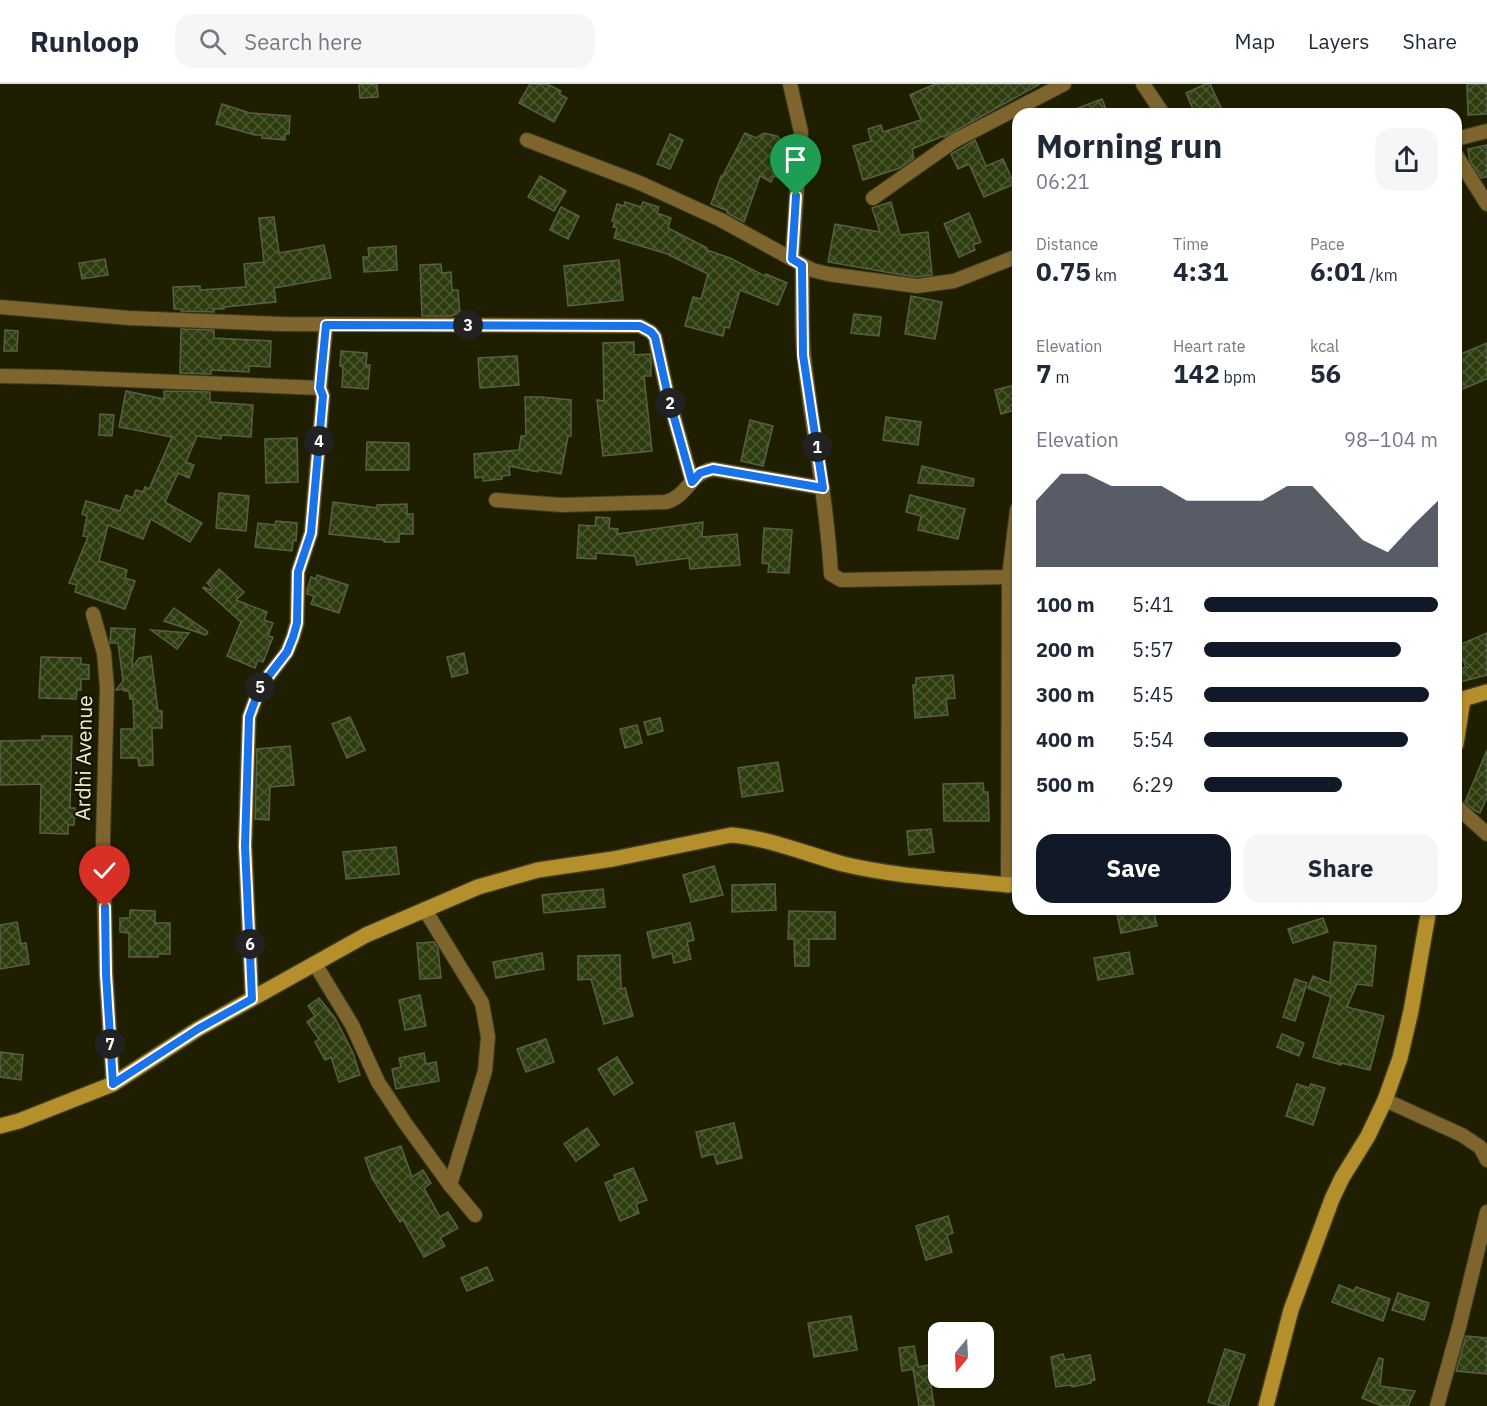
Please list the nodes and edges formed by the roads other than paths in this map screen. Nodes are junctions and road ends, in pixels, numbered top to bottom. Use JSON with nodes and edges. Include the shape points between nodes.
{"nodes":[{"id":1,"x":790,"y":84,"type":"edge"},
{"id":2,"x":1064,"y":84,"type":"edge"},
{"id":3,"x":1143,"y":84,"type":"edge"},
{"id":4,"x":1018,"y":108,"type":"edge"},
{"id":5,"x":1159,"y":108,"type":"edge"},
{"id":6,"x":1012,"y":111,"type":"edge"},
{"id":7,"x":1487,"y":130,"type":"edge"},
{"id":8,"x":1462,"y":137,"type":"edge"},
{"id":9,"x":527,"y":140,"type":"dead end"},
{"id":10,"x":1462,"y":164,"type":"edge"},
{"id":11,"x":873,"y":198,"type":"dead end"},
{"id":12,"x":1487,"y":204,"type":"edge"},
{"id":13,"x":1012,"y":258,"type":"edge"},
{"id":14,"x":797,"y":262,"type":"junction"},
{"id":15,"x":0,"y":306,"type":"edge"},
{"id":16,"x":326,"y":325,"type":"junction"},
{"id":17,"x":0,"y":376,"type":"edge"},
{"id":18,"x":320,"y":388,"type":"junction"},
{"id":19,"x":692,"y":482,"type":"junction"},
{"id":20,"x":823,"y":488,"type":"junction"},
{"id":21,"x":496,"y":500,"type":"dead end"},
{"id":22,"x":1012,"y":552,"type":"edge"},
{"id":23,"x":1009,"y":577,"type":"junction"},
{"id":24,"x":93,"y":614,"type":"dead end"},
{"id":25,"x":1487,"y":692,"type":"edge"},
{"id":26,"x":1462,"y":699,"type":"edge"},
{"id":27,"x":1012,"y":807,"type":"edge"},
{"id":28,"x":1462,"y":811,"type":"edge"},
{"id":29,"x":1487,"y":834,"type":"edge"},
{"id":30,"x":1012,"y":884,"type":"edge"},
{"id":31,"x":425,"y":910,"type":"junction"},
{"id":32,"x":1428,"y":915,"type":"edge"},
{"id":33,"x":315,"y":964,"type":"junction"},
{"id":34,"x":252,"y":999,"type":"junction"},
{"id":35,"x":113,"y":1084,"type":"junction"},
{"id":36,"x":1385,"y":1100,"type":"junction"},
{"id":37,"x":0,"y":1126,"type":"edge"},
{"id":38,"x":1487,"y":1160,"type":"edge"},
{"id":39,"x":450,"y":1185,"type":"junction"},
{"id":40,"x":1487,"y":1212,"type":"edge"},
{"id":41,"x":475,"y":1215,"type":"dead end"},
{"id":42,"x":1266,"y":1406,"type":"edge"},
{"id":43,"x":1437,"y":1406,"type":"edge"}],
"edges":[{"from":1,"to":14,"type":"street","via":[[801,132]]},
{"from":2,"to":4,"type":"street"},
{"from":3,"to":5,"type":"street"},
{"from":6,"to":11,"type":"street","via":[[954,141]]},
{"from":7,"to":8,"type":"street"},
{"from":9,"to":14,"type":"street","via":[[640,183],[722,220]]},
{"from":10,"to":12,"type":"street"},
{"from":13,"to":14,"type":"street","via":[[954,281],[917,286],[828,274]]},
{"from":14,"to":20,"type":"street","via":[[803,355]]},
{"from":15,"to":16,"type":"street","via":[[129,318]]},
{"from":16,"to":18,"type":"street"},
{"from":16,"to":19,"type":"street","via":[[640,326],[655,337]]},
{"from":17,"to":18,"type":"street"},
{"from":18,"to":34,"type":"street","via":[[323,396],[311,533],[298,572],[297,623],[287,652],[260,687],[249,717],[245,846]]},
{"from":19,"to":20,"type":"street","via":[[700,473],[713,469]]},
{"from":19,"to":21,"type":"street","via":[[674,500],[666,502],[562,505]]},
{"from":20,"to":23,"type":"street","via":[[831,574],[841,580]]},
{"from":22,"to":23,"type":"street"},
{"from":23,"to":27,"type":"street"},
{"from":24,"to":35,"type":"street","name":"Ardhi Avenue","via":[[104,653],[106,688],[103,840]]},
{"from":25,"to":26,"type":"street"},
{"from":28,"to":29,"type":"street"},
{"from":30,"to":31,"type":"street","via":[[902,874],[844,864],[749,836],[731,835],[538,870],[478,887]]},
{"from":31,"to":33,"type":"street","via":[[366,935]]},
{"from":31,"to":39,"type":"street","via":[[482,1003],[488,1037],[485,1071]]},
{"from":32,"to":36,"type":"street","via":[[1411,1011]]},
{"from":33,"to":34,"type":"street"},
{"from":33,"to":39,"type":"street","via":[[352,1025],[378,1082]]},
{"from":34,"to":35,"type":"street"},
{"from":35,"to":37,"type":"street"},
{"from":36,"to":38,"type":"street","via":[[1462,1135],[1480,1148]]},
{"from":36,"to":42,"type":"street","via":[[1332,1199],[1291,1310]]},
{"from":39,"to":41,"type":"street"},
{"from":40,"to":43,"type":"street"}]}
